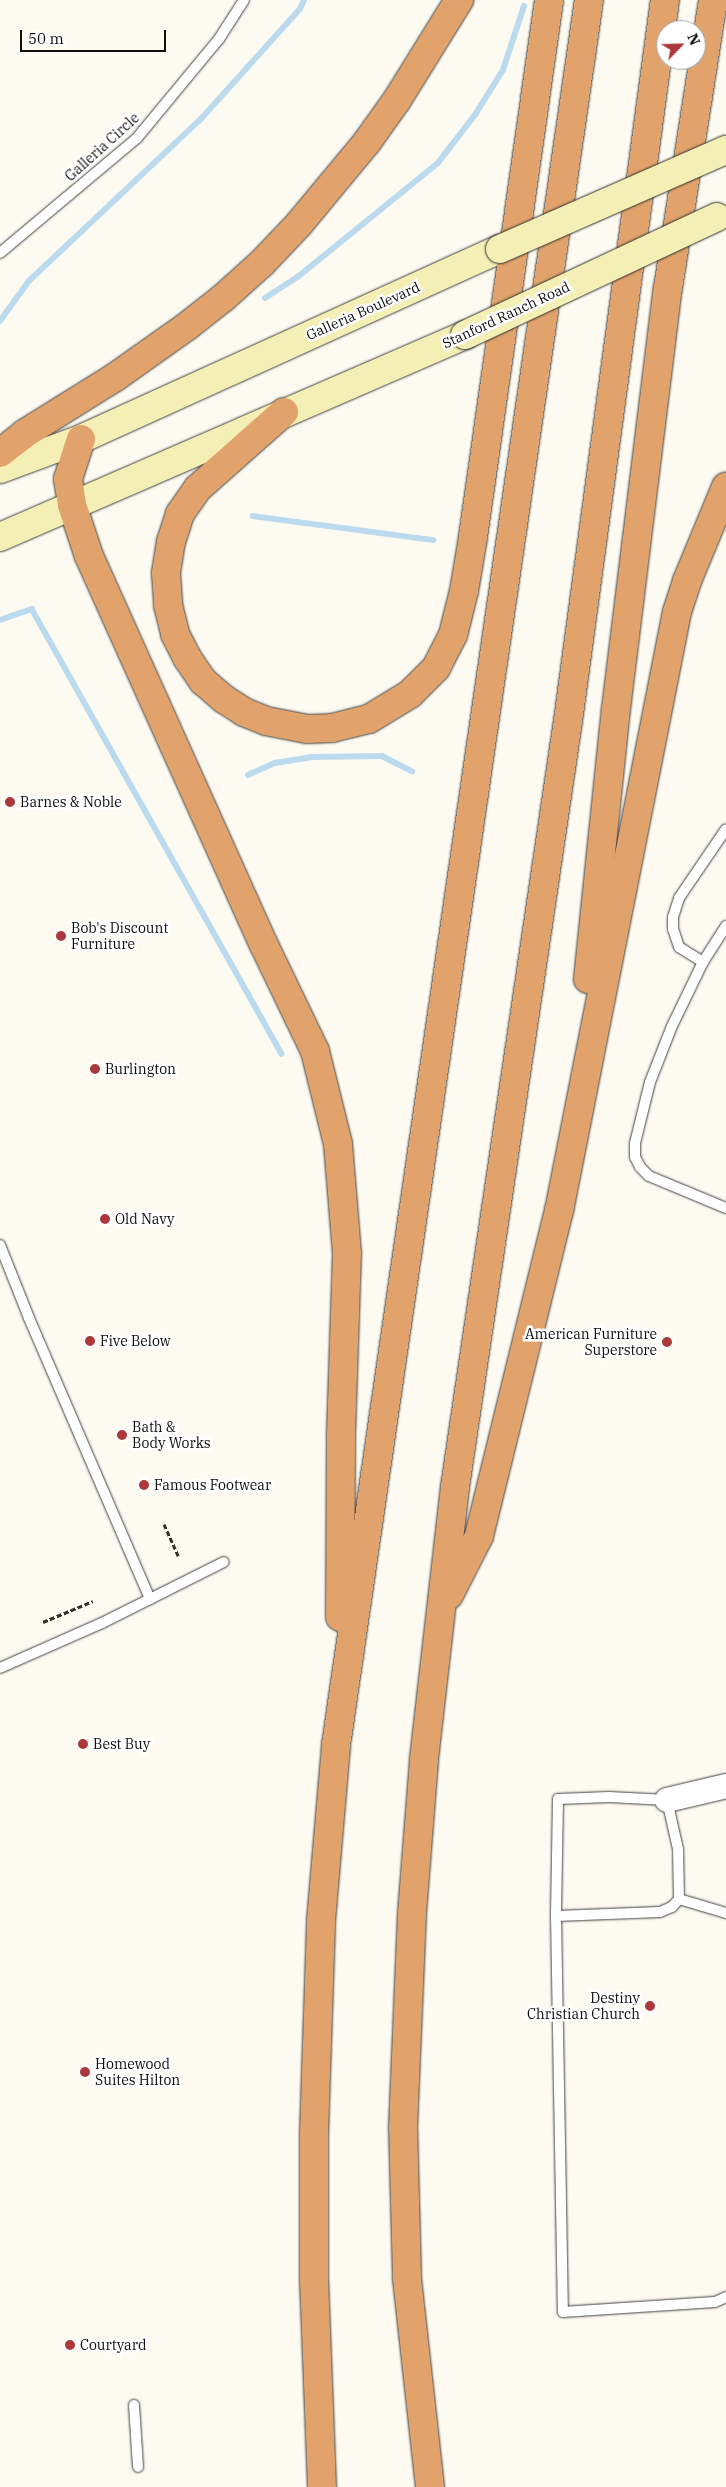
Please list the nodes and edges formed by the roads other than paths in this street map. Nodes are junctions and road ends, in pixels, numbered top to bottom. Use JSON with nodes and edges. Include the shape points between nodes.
{"nodes":[{"id":1,"x":244,"y":0,"type":"edge"},
{"id":2,"x":459,"y":0,"type":"edge"},
{"id":3,"x":549,"y":0,"type":"edge"},
{"id":4,"x":589,"y":0,"type":"edge"},
{"id":5,"x":665,"y":0,"type":"edge"},
{"id":6,"x":713,"y":0,"type":"edge"},
{"id":7,"x":726,"y":150,"type":"edge"},
{"id":8,"x":722,"y":215,"type":"edge"},
{"id":9,"x":0,"y":253,"type":"edge"},
{"id":10,"x":284,"y":412,"type":"junction"},
{"id":11,"x":81,"y":439,"type":"junction"},
{"id":12,"x":0,"y":453,"type":"edge"},
{"id":13,"x":0,"y":469,"type":"edge"},
{"id":14,"x":726,"y":487,"type":"edge"},
{"id":15,"x":72,"y":505,"type":"junction"},
{"id":16,"x":0,"y":537,"type":"edge"},
{"id":17,"x":726,"y":829,"type":"edge"},
{"id":18,"x":726,"y":926,"type":"edge"},
{"id":19,"x":703,"y":962,"type":"junction"},
{"id":20,"x":587,"y":1071,"type":"junction"},
{"id":21,"x":726,"y":1208,"type":"edge"},
{"id":22,"x":0,"y":1245,"type":"edge"},
{"id":23,"x":224,"y":1562,"type":"dead end"},
{"id":24,"x":150,"y":1599,"type":"junction"},
{"id":25,"x":441,"y":1610,"type":"junction"},
{"id":26,"x":0,"y":1668,"type":"edge"},
{"id":27,"x":339,"y":1719,"type":"junction"},
{"id":28,"x":726,"y":1786,"type":"edge"},
{"id":29,"x":667,"y":1800,"type":"junction"},
{"id":30,"x":679,"y":1899,"type":"junction"},
{"id":31,"x":726,"y":1913,"type":"edge"},
{"id":32,"x":556,"y":1916,"type":"junction"},
{"id":33,"x":726,"y":2297,"type":"edge"},
{"id":34,"x":134,"y":2405,"type":"dead end"},
{"id":35,"x":138,"y":2467,"type":"dead end"},
{"id":36,"x":322,"y":2487,"type":"edge"},
{"id":37,"x":430,"y":2487,"type":"edge"}],
"edges":[{"from":1,"to":9,"type":"lane","name":"Galleria Circle","via":[[219,39],[137,138]]},
{"from":2,"to":12,"type":"highway","via":[[367,142],[262,263],[186,327]]},
{"from":3,"to":10,"type":"highway","via":[[473,537],[453,635],[436,668],[410,694],[369,718],[332,728],[307,729],[274,724],[244,712],[224,699],[203,681],[188,660],[175,634],[168,606],[166,573],[171,540],[180,514],[198,488]]},
{"from":4,"to":27,"type":"highway"},
{"from":5,"to":25,"type":"highway","via":[[568,721],[455,1487]]},
{"from":6,"to":20,"type":"highway","via":[[668,288],[616,709],[588,972]]},
{"from":7,"to":11,"type":"main road","name":"Galleria Boulevard","bridge":true},
{"from":8,"to":10,"type":"main road","name":"Stanford Ranch Road","bridge":true,"via":[[465,335]]},
{"from":10,"to":15,"type":"main road"},
{"from":11,"to":13,"type":"main road","name":"Galleria Boulevard"},
{"from":11,"to":15,"type":"highway","via":[[68,478]]},
{"from":14,"to":20,"type":"highway","via":[[687,581],[673,627]]},
{"from":15,"to":16,"type":"main road"},
{"from":15,"to":27,"type":"highway","via":[[89,556],[315,1051],[338,1144],[347,1253],[341,1436]]},
{"from":17,"to":19,"type":"lane","via":[[679,898],[674,917],[673,929],[679,947]]},
{"from":18,"to":19,"type":"lane"},
{"from":19,"to":21,"type":"lane","via":[[672,1026],[650,1082],[637,1130],[635,1157],[649,1176]]},
{"from":20,"to":25,"type":"highway","via":[[559,1211],[479,1536]]},
{"from":22,"to":24,"type":"lane"},
{"from":23,"to":24,"type":"lane"},
{"from":24,"to":26,"type":"lane"},
{"from":25,"to":37,"type":"highway","via":[[425,1750],[412,1913],[403,2128],[407,2277]]},
{"from":27,"to":36,"type":"highway","via":[[321,1921],[314,2134],[314,2282]]},
{"from":28,"to":29,"type":"street"},
{"from":29,"to":30,"type":"lane","via":[[678,1849]]},
{"from":29,"to":32,"type":"lane","via":[[558,1800]]},
{"from":30,"to":31,"type":"lane"},
{"from":30,"to":32,"type":"lane","via":[[672,1907],[660,1912]]},
{"from":32,"to":33,"type":"lane","via":[[563,2312],[715,2302]]},
{"from":34,"to":35,"type":"lane"}]}
